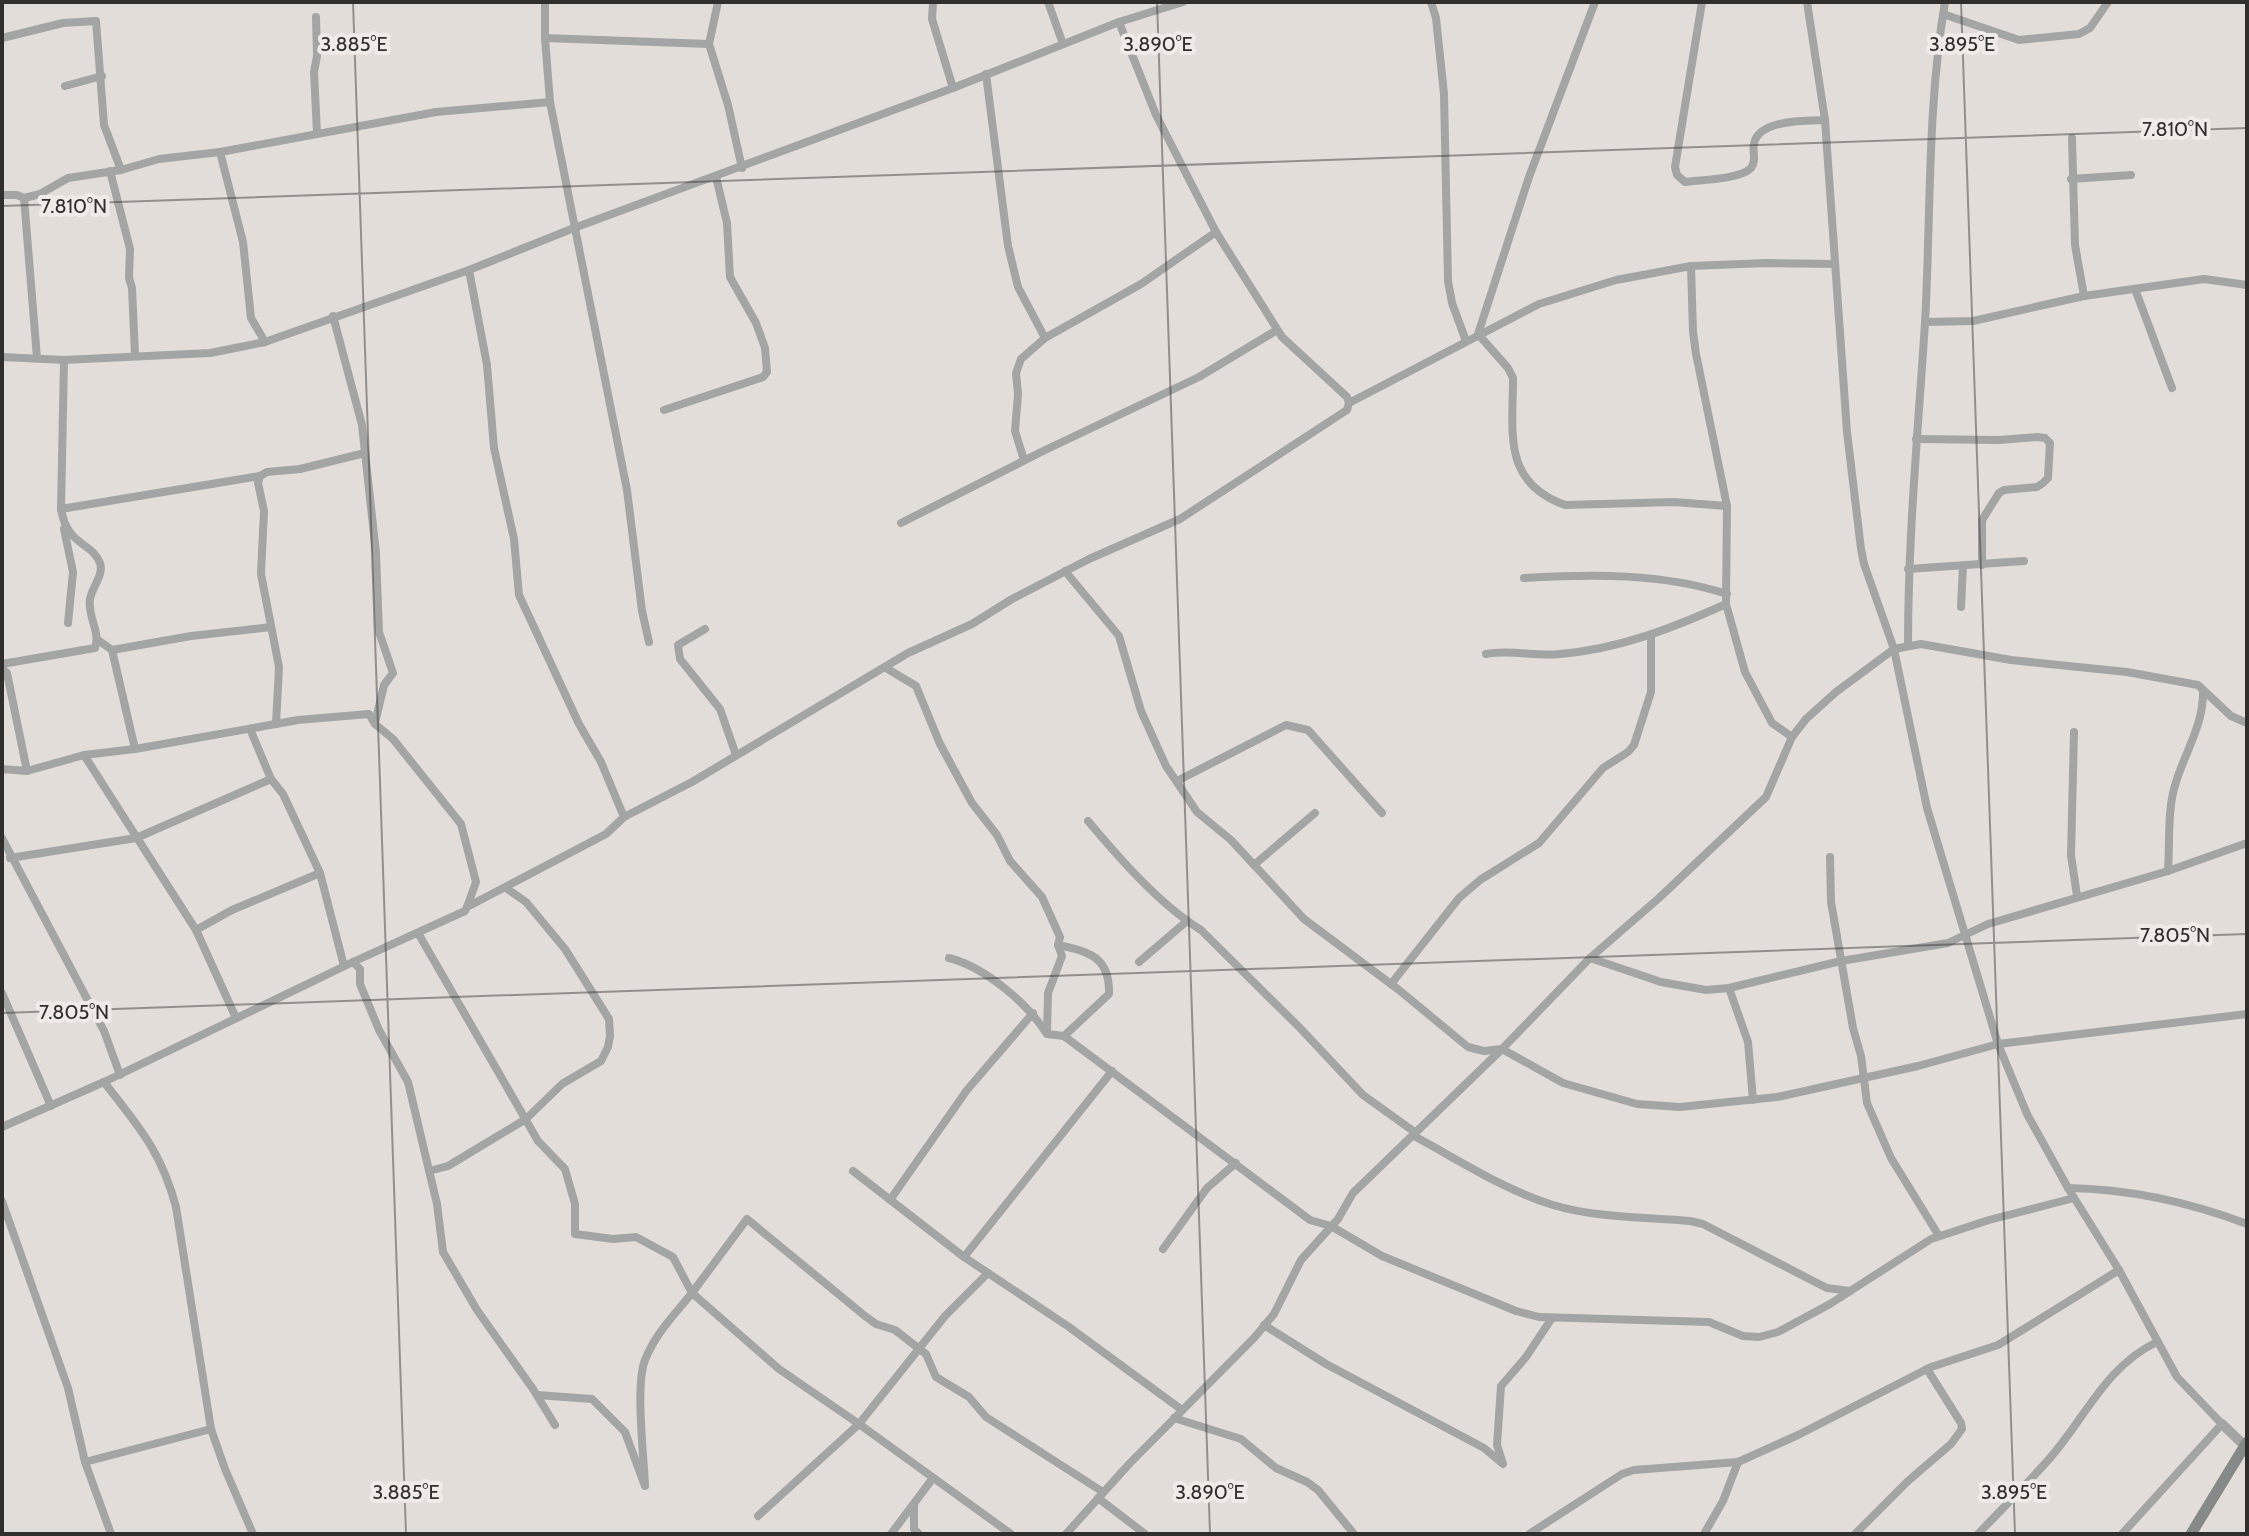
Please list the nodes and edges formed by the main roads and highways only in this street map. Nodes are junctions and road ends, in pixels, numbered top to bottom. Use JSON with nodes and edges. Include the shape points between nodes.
{"nodes":[{"id":1,"x":2246,"y":1444,"type":"edge"},
{"id":2,"x":2191,"y":1534,"type":"edge"}],
"edges":[{"from":1,"to":2,"type":"main road"}]}
